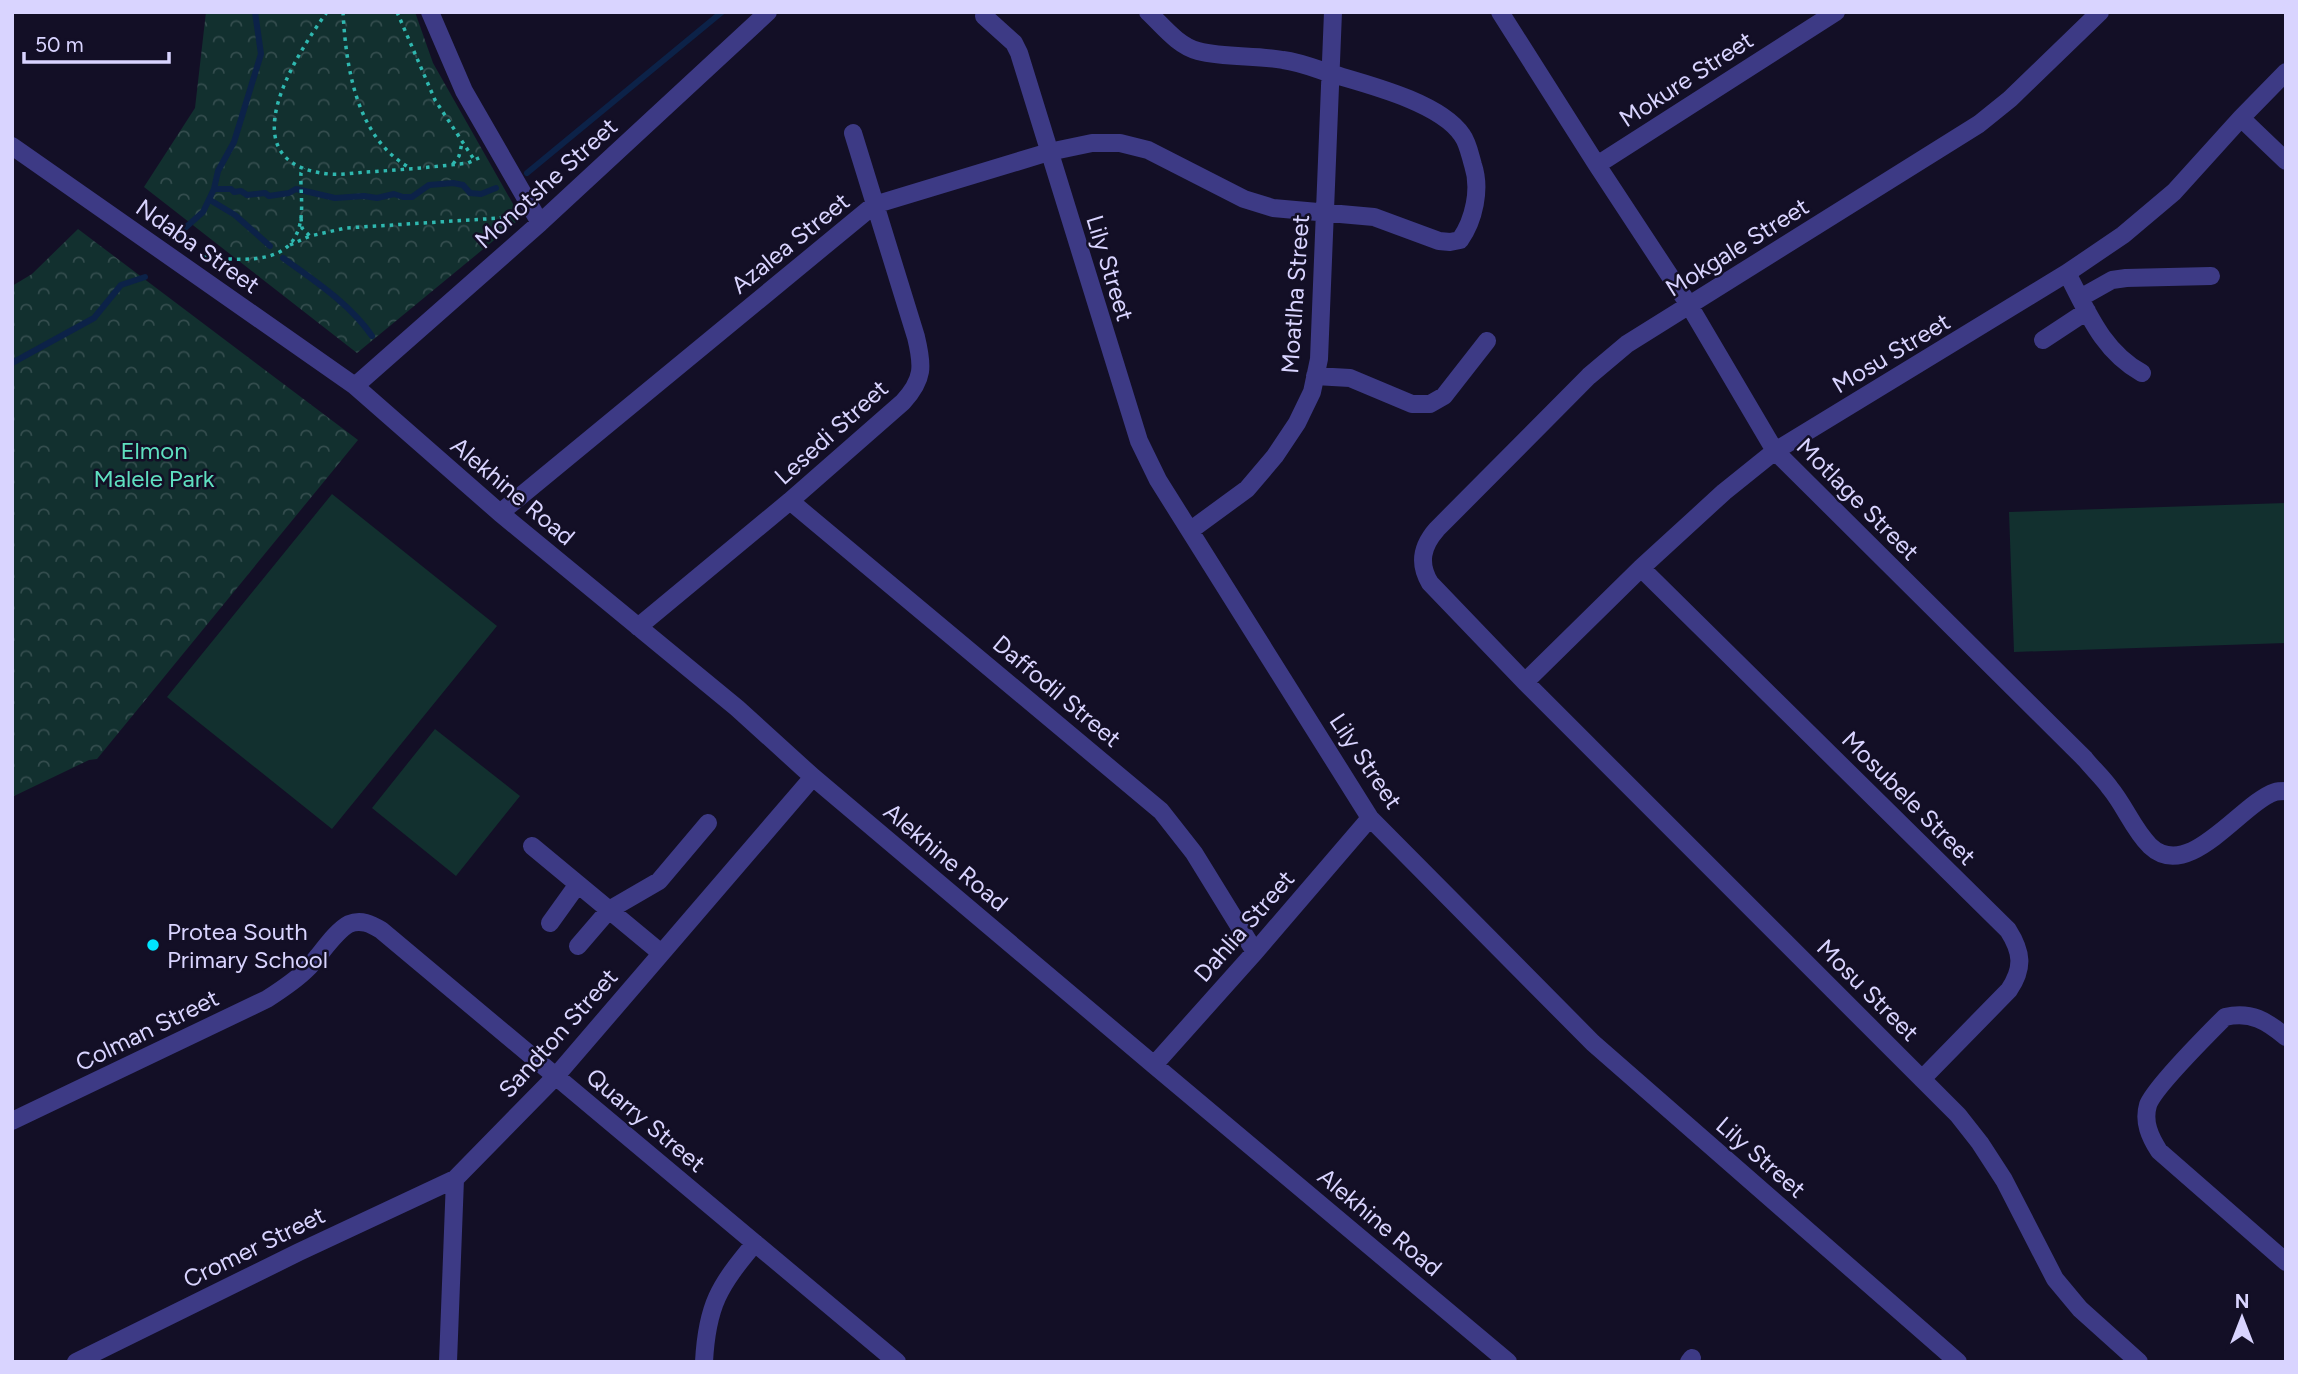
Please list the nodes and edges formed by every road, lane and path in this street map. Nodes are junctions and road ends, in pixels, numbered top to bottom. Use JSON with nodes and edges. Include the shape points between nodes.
{"nodes":[{"id":1,"x":327,"y":12,"type":"edge"},
{"id":2,"x":343,"y":12,"type":"edge"},
{"id":3,"x":397,"y":12,"type":"edge"},
{"id":4,"x":430,"y":12,"type":"edge"},
{"id":5,"x":768,"y":12,"type":"edge"},
{"id":6,"x":1149,"y":12,"type":"edge"},
{"id":7,"x":1333,"y":12,"type":"edge"},
{"id":8,"x":1836,"y":12,"type":"edge"},
{"id":9,"x":2100,"y":12,"type":"edge"},
{"id":10,"x":1507,"y":15,"type":"edge"},
{"id":11,"x":984,"y":16,"type":"dead end"},
{"id":12,"x":2286,"y":72,"type":"edge"},
{"id":13,"x":1332,"y":74,"type":"junction"},
{"id":14,"x":2241,"y":118,"type":"junction"},
{"id":15,"x":853,"y":132,"type":"dead end"},
{"id":16,"x":462,"y":143,"type":"junction"},
{"id":17,"x":12,"y":146,"type":"edge"},
{"id":18,"x":497,"y":148,"type":"junction"},
{"id":19,"x":1049,"y":152,"type":"junction"},
{"id":20,"x":475,"y":161,"type":"junction"},
{"id":21,"x":2286,"y":161,"type":"edge"},
{"id":22,"x":451,"y":165,"type":"junction"},
{"id":23,"x":1597,"y":165,"type":"junction"},
{"id":24,"x":304,"y":168,"type":"junction"},
{"id":25,"x":412,"y":169,"type":"junction"},
{"id":26,"x":874,"y":205,"type":"junction"},
{"id":27,"x":1325,"y":212,"type":"junction"},
{"id":28,"x":536,"y":215,"type":"junction"},
{"id":29,"x":301,"y":218,"type":"junction"},
{"id":30,"x":310,"y":236,"type":"junction"},
{"id":31,"x":289,"y":245,"type":"junction"},
{"id":32,"x":188,"y":269,"type":"junction"},
{"id":33,"x":2067,"y":272,"type":"junction"},
{"id":34,"x":2211,"y":276,"type":"dead end"},
{"id":35,"x":2084,"y":304,"type":"junction"},
{"id":36,"x":1689,"y":305,"type":"junction"},
{"id":37,"x":2043,"y":340,"type":"dead end"},
{"id":38,"x":1487,"y":341,"type":"dead end"},
{"id":39,"x":2142,"y":373,"type":"dead end"},
{"id":40,"x":1315,"y":376,"type":"junction"},
{"id":41,"x":355,"y":386,"type":"junction"},
{"id":42,"x":1776,"y":451,"type":"junction"},
{"id":43,"x":790,"y":501,"type":"junction"},
{"id":44,"x":500,"y":513,"type":"junction"},
{"id":45,"x":1191,"y":530,"type":"junction"},
{"id":46,"x":1424,"y":551,"type":"joint"},
{"id":47,"x":1641,"y":568,"type":"junction"},
{"id":48,"x":638,"y":627,"type":"junction"},
{"id":49,"x":1525,"y":682,"type":"junction"},
{"id":50,"x":813,"y":776,"type":"junction"},
{"id":51,"x":2286,"y":791,"type":"edge"},
{"id":52,"x":1370,"y":818,"type":"junction"},
{"id":53,"x":708,"y":823,"type":"dead end"},
{"id":54,"x":532,"y":846,"type":"dead end"},
{"id":55,"x":578,"y":884,"type":"junction"},
{"id":56,"x":609,"y":910,"type":"junction"},
{"id":57,"x":361,"y":922,"type":"joint"},
{"id":58,"x":550,"y":923,"type":"dead end"},
{"id":59,"x":578,"y":946,"type":"dead end"},
{"id":60,"x":1255,"y":952,"type":"junction"},
{"id":61,"x":661,"y":953,"type":"junction"},
{"id":62,"x":2286,"y":1037,"type":"edge"},
{"id":63,"x":1154,"y":1065,"type":"junction"},
{"id":64,"x":556,"y":1076,"type":"junction"},
{"id":65,"x":1922,"y":1079,"type":"junction"},
{"id":66,"x":12,"y":1121,"type":"edge"},
{"id":67,"x":455,"y":1179,"type":"junction"},
{"id":68,"x":755,"y":1243,"type":"junction"},
{"id":69,"x":2286,"y":1262,"type":"edge"},
{"id":70,"x":76,"y":1362,"type":"edge"},
{"id":71,"x":448,"y":1362,"type":"edge"},
{"id":72,"x":704,"y":1362,"type":"edge"},
{"id":73,"x":897,"y":1362,"type":"edge"},
{"id":74,"x":1508,"y":1362,"type":"edge"},
{"id":75,"x":1958,"y":1362,"type":"edge"},
{"id":76,"x":2140,"y":1362,"type":"edge"}],
"edges":[{"from":1,"to":24,"type":"path","via":[[298,57],[276,107],[275,140],[286,159]]},
{"from":2,"to":25,"type":"path","via":[[362,114],[384,148]]},
{"from":3,"to":16,"type":"path","via":[[435,100]]},
{"from":4,"to":18,"type":"street","via":[[464,92]]},
{"from":5,"to":28,"type":"street","name":"Monotshe Street"},
{"from":6,"to":13,"type":"street","via":[[1180,42],[1196,50],[1284,60]]},
{"from":7,"to":13,"type":"street","name":"Moatlha Street"},
{"from":8,"to":23,"type":"street","name":"Mokure Street"},
{"from":9,"to":36,"type":"street","name":"Mokgale Street","via":[[1979,124]]},
{"from":10,"to":23,"type":"street","name":"Motlage Street"},
{"from":11,"to":19,"type":"street","name":"Lily Street","via":[[1019,53]]},
{"from":12,"to":14,"type":"street","name":"Mosu Street"},
{"from":13,"to":27,"type":"street","name":"Moatlha Street"},
{"from":13,"to":27,"type":"street","name":"Azalea Street","via":[[1396,94],[1450,122],[1463,135],[1476,173],[1477,192],[1468,229],[1460,240],[1450,242],[1374,217]]},
{"from":14,"to":21,"type":"street"},
{"from":14,"to":33,"type":"street","name":"Mosu Street","via":[[2174,192],[2123,235]]},
{"from":15,"to":26,"type":"street","name":"Lesedi Street"},
{"from":16,"to":20,"type":"path"},
{"from":16,"to":22,"type":"path"},
{"from":17,"to":32,"type":"street","name":"Ndaba Street"},
{"from":18,"to":20,"type":"path"},
{"from":18,"to":28,"type":"street"},
{"from":19,"to":26,"type":"street","name":"Azalea Street"},
{"from":19,"to":27,"type":"street","name":"Azalea Street","via":[[1092,142],[1120,142],[1148,150],[1244,199],[1273,208]]},
{"from":19,"to":45,"type":"street","name":"Lily Street","via":[[1139,441]]},
{"from":20,"to":22,"type":"path"},
{"from":22,"to":25,"type":"path"},
{"from":23,"to":36,"type":"street","name":"Motlage Street"},
{"from":24,"to":25,"type":"path","via":[[331,175]]},
{"from":24,"to":29,"type":"path"},
{"from":26,"to":43,"type":"street","name":"Lesedi Street","via":[[916,337],[920,379],[903,402]]},
{"from":26,"to":44,"type":"street","name":"Azalea Street"},
{"from":27,"to":40,"type":"street","name":"Moatlha Street"},
{"from":28,"to":30,"type":"path","via":[[346,228]]},
{"from":28,"to":41,"type":"street","name":"Monotshe Street"},
{"from":29,"to":30,"type":"path","via":[[302,228]]},
{"from":29,"to":31,"type":"path"},
{"from":30,"to":31,"type":"path"},
{"from":31,"to":32,"type":"path","via":[[259,258],[196,257]]},
{"from":32,"to":41,"type":"street","name":"Ndaba Street"},
{"from":33,"to":35,"type":"street"},
{"from":33,"to":42,"type":"street","name":"Mosu Street"},
{"from":34,"to":35,"type":"street","via":[[2112,280]]},
{"from":35,"to":37,"type":"street"},
{"from":35,"to":39,"type":"street","via":[[2110,349]]},
{"from":36,"to":42,"type":"street","name":"Motlage Street"},
{"from":36,"to":46,"type":"street","name":"Mokgale Street","via":[[1627,344],[1588,376],[1437,529]]},
{"from":38,"to":40,"type":"street","via":[[1444,396],[1430,404],[1412,404],[1350,379]]},
{"from":40,"to":45,"type":"street","name":"Moatlha Street","via":[[1297,423],[1275,456],[1247,489]]},
{"from":41,"to":44,"type":"street","name":"Alekhine Road"},
{"from":42,"to":47,"type":"street","name":"Mosu Street"},
{"from":42,"to":51,"type":"street","name":"Motlage Street","via":[[2085,760],[2111,788],[2152,848],[2166,854],[2190,852],[2274,792]]},
{"from":43,"to":48,"type":"street","name":"Lesedi Street"},
{"from":43,"to":60,"type":"street","name":"Daffodil Street","via":[[1161,811],[1194,853]]},
{"from":44,"to":48,"type":"street","name":"Alekhine Road"},
{"from":45,"to":52,"type":"street","name":"Lily Street"},
{"from":46,"to":49,"type":"street","name":"Mosu Street","via":[[1423,568],[1430,583]]},
{"from":47,"to":49,"type":"street","name":"Mosu Street"},
{"from":47,"to":65,"type":"street","name":"Mosubele Street","via":[[2015,941],[2020,957],[2018,977]]},
{"from":48,"to":50,"type":"street","name":"Alekhine Road"},
{"from":49,"to":65,"type":"street","name":"Mosu Street"},
{"from":50,"to":61,"type":"street","name":"Sandton Street"},
{"from":50,"to":63,"type":"street","name":"Alekhine Road"},
{"from":52,"to":60,"type":"street","name":"Dahlia Street"},
{"from":52,"to":75,"type":"street","name":"Lily Street","via":[[1593,1043]]},
{"from":53,"to":56,"type":"street","via":[[659,881]]},
{"from":54,"to":55,"type":"street"},
{"from":55,"to":56,"type":"street"},
{"from":55,"to":58,"type":"street"},
{"from":56,"to":59,"type":"street"},
{"from":56,"to":61,"type":"street"},
{"from":57,"to":64,"type":"street","name":"Quarry Street","via":[[381,930]]},
{"from":57,"to":66,"type":"street","name":"Colman Street","via":[[342,929],[306,971],[267,999]]},
{"from":60,"to":63,"type":"street","name":"Dahlia Street"},
{"from":61,"to":64,"type":"street","name":"Sandton Street"},
{"from":62,"to":69,"type":"street","via":[[2255,1016],[2225,1017],[2159,1088],[2148,1104],[2147,1122],[2160,1152]]},
{"from":63,"to":74,"type":"street","name":"Alekhine Road"},
{"from":64,"to":67,"type":"street","name":"Sandton Street"},
{"from":64,"to":68,"type":"street","name":"Quarry Street"},
{"from":65,"to":76,"type":"street","name":"Mosu Street","via":[[1980,1143],[2055,1279],[2080,1309]]},
{"from":67,"to":70,"type":"street","name":"Cromer Street"},
{"from":67,"to":71,"type":"street"},
{"from":68,"to":72,"type":"street","via":[[720,1287],[712,1305]]},
{"from":68,"to":73,"type":"street","name":"Quarry Street"}]}
